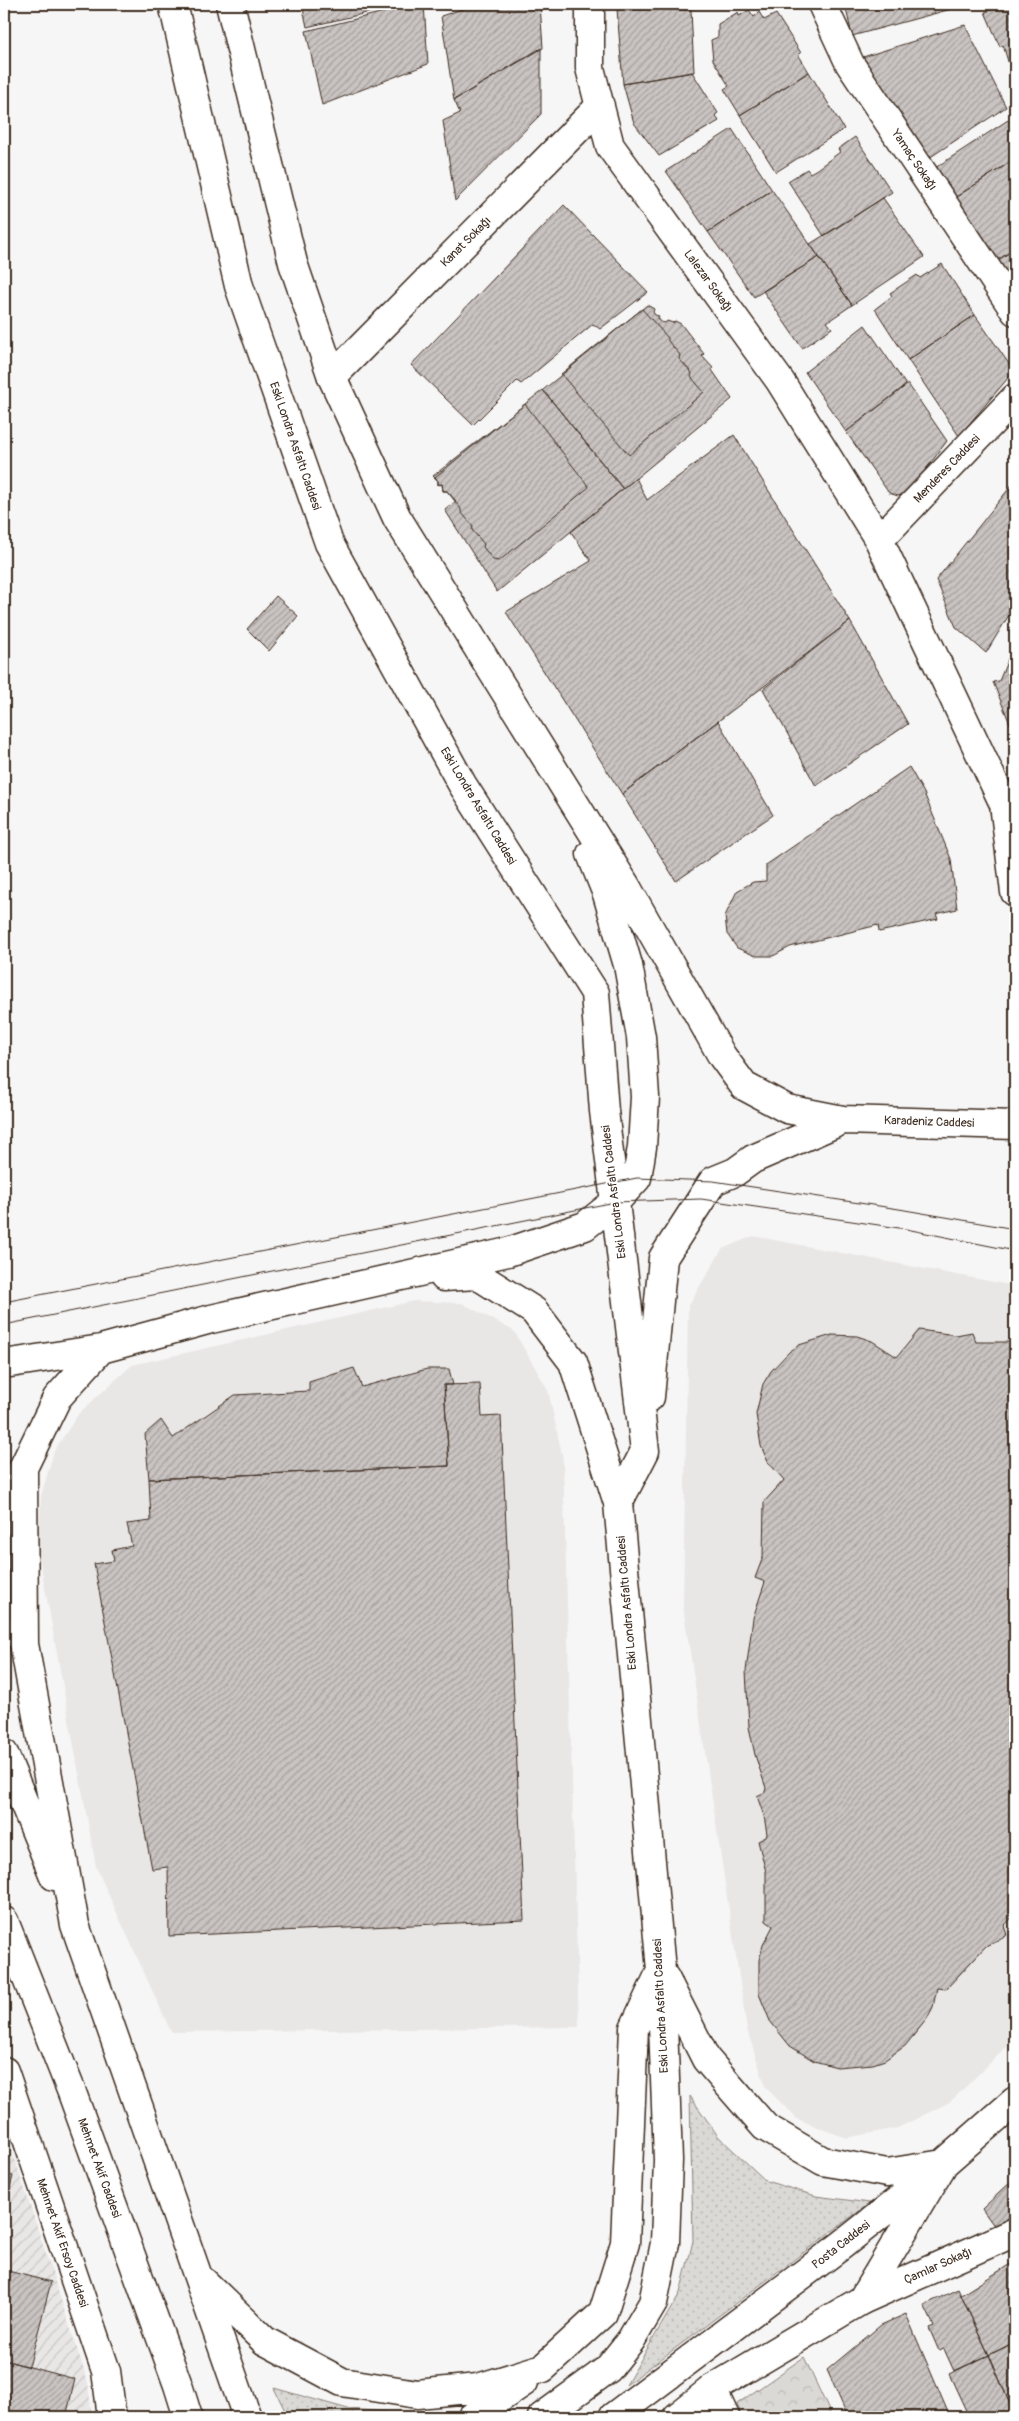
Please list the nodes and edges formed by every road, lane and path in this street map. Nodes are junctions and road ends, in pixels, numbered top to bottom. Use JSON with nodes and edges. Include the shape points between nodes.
{"nodes":[{"id":1,"x":173,"y":4,"type":"edge"},
{"id":2,"x":230,"y":4,"type":"edge"},
{"id":3,"x":590,"y":4,"type":"edge"},
{"id":4,"x":822,"y":4,"type":"edge"},
{"id":5,"x":600,"y":106,"type":"junction"},
{"id":6,"x":1015,"y":311,"type":"edge"},
{"id":7,"x":332,"y":377,"type":"junction"},
{"id":8,"x":1015,"y":398,"type":"edge"},
{"id":9,"x":879,"y":540,"type":"junction"},
{"id":10,"x":562,"y":784,"type":"junction"},
{"id":11,"x":1011,"y":825,"type":"edge"},
{"id":12,"x":1015,"y":892,"type":"edge"},
{"id":13,"x":843,"y":1120,"type":"junction"},
{"id":14,"x":1015,"y":1125,"type":"edge"},
{"id":15,"x":615,"y":1202,"type":"junction"},
{"id":16,"x":392,"y":1278,"type":"junction"},
{"id":17,"x":101,"y":1349,"type":"junction"},
{"id":18,"x":4,"y":1364,"type":"edge"},
{"id":19,"x":645,"y":1451,"type":"junction"},
{"id":20,"x":618,"y":1503,"type":"junction"},
{"id":21,"x":4,"y":1581,"type":"edge"},
{"id":22,"x":14,"y":1635,"type":"edge"},
{"id":23,"x":4,"y":1754,"type":"edge"},
{"id":24,"x":4,"y":1921,"type":"edge"},
{"id":25,"x":75,"y":1926,"type":"junction"},
{"id":26,"x":661,"y":1970,"type":"junction"},
{"id":27,"x":4,"y":2071,"type":"edge"},
{"id":28,"x":1015,"y":2101,"type":"edge"},
{"id":29,"x":944,"y":2163,"type":"junction"},
{"id":30,"x":1015,"y":2232,"type":"edge"},
{"id":31,"x":201,"y":2279,"type":"junction"},
{"id":32,"x":862,"y":2300,"type":"junction"},
{"id":33,"x":543,"y":2368,"type":"junction"},
{"id":34,"x":712,"y":2389,"type":"junction"},
{"id":35,"x":112,"y":2417,"type":"edge"},
{"id":36,"x":188,"y":2417,"type":"edge"},
{"id":37,"x":247,"y":2417,"type":"edge"},
{"id":38,"x":472,"y":2417,"type":"edge"},
{"id":39,"x":542,"y":2417,"type":"edge"},
{"id":40,"x":613,"y":2417,"type":"edge"},
{"id":41,"x":677,"y":2417,"type":"edge"},
{"id":42,"x":725,"y":2417,"type":"edge"}],
"edges":[{"from":1,"to":15,"type":"main road","name":"Eski Londra Asfaltı Caddesi","via":[[239,286],[329,543],[462,784],[595,993]]},
{"from":2,"to":7,"type":"main road","via":[[293,263]]},
{"from":3,"to":5,"type":"main road","name":"Lalezar Sokağı","via":[[590,68]]},
{"from":4,"to":6,"type":"main road","name":"Yamaç Sokağı","via":[[850,64]]},
{"from":5,"to":7,"type":"main road","name":"Kanat Sokağı"},
{"from":5,"to":9,"type":"main road","name":"Lalezar Sokağı","via":[[610,146],[780,381]]},
{"from":7,"to":10,"type":"main road","via":[[397,518]]},
{"from":8,"to":9,"type":"main road","name":"Menderes Caddesi"},
{"from":9,"to":11,"type":"main road","name":"Lalezar Sokağı"},
{"from":10,"to":13,"type":"main road","via":[[626,886],[698,1018],[744,1086],[787,1109]]},
{"from":10,"to":15,"type":"main road","via":[[607,894],[628,965],[641,1037],[645,1097],[642,1147],[637,1178]]},
{"from":11,"to":12,"type":"main road","name":"Lalezar Sokağı"},
{"from":13,"to":14,"type":"main road","name":"Karadeniz Caddesi"},
{"from":13,"to":19,"type":"main road","via":[[753,1159],[736,1172],[713,1181],[663,1258]]},
{"from":15,"to":16,"type":"main road","via":[[585,1226],[508,1252]]},
{"from":15,"to":19,"type":"main road","name":"Eski Londra Asfaltı Caddesi"},
{"from":16,"to":17,"type":"main road","via":[[211,1319]]},
{"from":16,"to":20,"type":"main road","name":"Eski Londra Asfaltı Caddesi","via":[[477,1275],[534,1312],[573,1362]]},
{"from":17,"to":18,"type":"main road"},
{"from":17,"to":22,"type":"main road","via":[[57,1398],[23,1468]]},
{"from":19,"to":20,"type":"main road"},
{"from":20,"to":26,"type":"main road","name":"Eski Londra Asfaltı Caddesi"},
{"from":21,"to":22,"type":"main road"},
{"from":22,"to":25,"type":"main road"},
{"from":23,"to":25,"type":"main road"},
{"from":24,"to":36,"type":"main road","name":"Mehmet Akif Caddesi","via":[[71,2090]]},
{"from":25,"to":31,"type":"main road"},
{"from":26,"to":29,"type":"main road","via":[[706,2059],[765,2127],[823,2161],[886,2173]]},
{"from":26,"to":33,"type":"main road","via":[[634,2028],[626,2243],[602,2313]]},
{"from":26,"to":39,"type":"main road","name":"Eski Londra Asfaltı Caddesi","via":[[668,2160],[665,2243],[653,2304],[608,2369]]},
{"from":27,"to":35,"type":"main road","name":"Mehmet Akif Ersoy Caddesi","via":[[106,2371]]},
{"from":28,"to":29,"type":"main road","name":"Posta Caddesi"},
{"from":29,"to":32,"type":"main road"},
{"from":29,"to":40,"type":"main road","name":"Posta Caddesi","via":[[842,2245]]},
{"from":30,"to":32,"type":"main road","name":"Çamlar Sokağı"},
{"from":31,"to":33,"type":"main road","via":[[265,2342],[342,2382],[417,2394],[478,2388]]},
{"from":31,"to":37,"type":"main road"},
{"from":32,"to":34,"type":"main road","name":"Çamlar Sokağı"},
{"from":33,"to":38,"type":"main road"},
{"from":34,"to":41,"type":"main road","name":"Çamlar Sokağı"},
{"from":34,"to":42,"type":"main road"}]}
